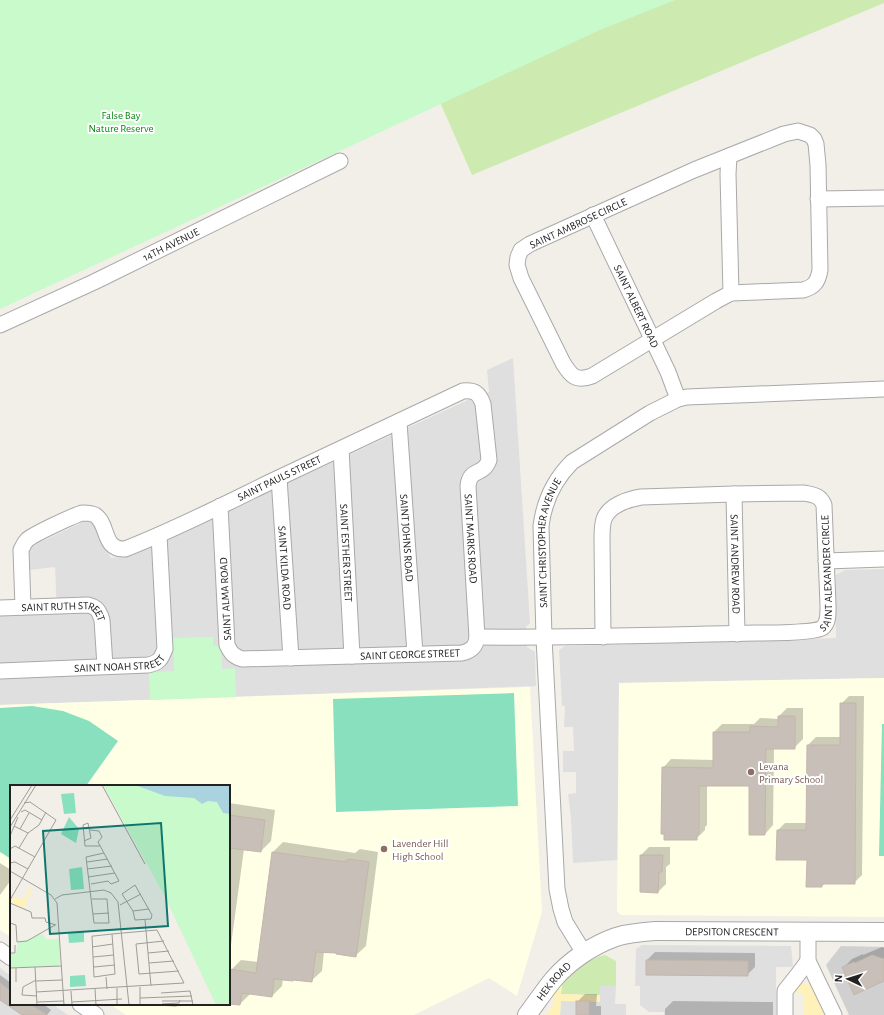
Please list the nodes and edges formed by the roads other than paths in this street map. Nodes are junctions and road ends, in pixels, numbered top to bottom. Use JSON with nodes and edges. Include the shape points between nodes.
{"nodes":[{"id":1,"x":729,"y":156,"type":"junction"},
{"id":2,"x":340,"y":161,"type":"dead end"},
{"id":3,"x":884,"y":198,"type":"edge"},
{"id":4,"x":818,"y":199,"type":"junction"},
{"id":5,"x":593,"y":215,"type":"junction"},
{"id":6,"x":731,"y":293,"type":"junction"},
{"id":7,"x":0,"y":325,"type":"edge"},
{"id":8,"x":652,"y":339,"type":"junction"},
{"id":9,"x":884,"y":389,"type":"edge"},
{"id":10,"x":678,"y":399,"type":"junction"},
{"id":11,"x":399,"y":422,"type":"junction"},
{"id":12,"x":341,"y":449,"type":"junction"},
{"id":13,"x":279,"y":478,"type":"junction"},
{"id":14,"x":734,"y":494,"type":"junction"},
{"id":15,"x":220,"y":506,"type":"junction"},
{"id":16,"x":160,"y":535,"type":"junction"},
{"id":17,"x":884,"y":559,"type":"edge"},
{"id":18,"x":826,"y":561,"type":"junction"},
{"id":19,"x":23,"y":607,"type":"junction"},
{"id":20,"x":0,"y":608,"type":"edge"},
{"id":21,"x":737,"y":634,"type":"junction"},
{"id":22,"x":477,"y":637,"type":"junction"},
{"id":23,"x":603,"y":637,"type":"junction"},
{"id":24,"x":544,"y":638,"type":"junction"},
{"id":25,"x":415,"y":654,"type":"junction"},
{"id":26,"x":352,"y":656,"type":"junction"},
{"id":27,"x":291,"y":658,"type":"junction"},
{"id":28,"x":105,"y":666,"type":"junction"},
{"id":29,"x":0,"y":671,"type":"edge"},
{"id":30,"x":808,"y":931,"type":"junction"},
{"id":31,"x":884,"y":932,"type":"edge"},
{"id":32,"x":0,"y":950,"type":"edge"},
{"id":33,"x":584,"y":953,"type":"junction"},
{"id":34,"x":10,"y":957,"type":"edge"},
{"id":35,"x":808,"y":961,"type":"junction"},
{"id":36,"x":81,"y":1005,"type":"edge"},
{"id":37,"x":96,"y":1015,"type":"edge"},
{"id":38,"x":527,"y":1015,"type":"edge"},
{"id":39,"x":784,"y":1015,"type":"edge"},
{"id":40,"x":834,"y":1015,"type":"edge"}],
"edges":[{"from":1,"to":4,"type":"street","name":"SAINT AMBROSE CIRCLE","via":[[791,132],[798,131],[810,135],[816,144]]},
{"from":1,"to":5,"type":"street","name":"SAINT AMBROSE CIRCLE"},
{"from":1,"to":6,"type":"street"},
{"from":2,"to":7,"type":"street","name":"14TH AVENUE","via":[[94,282]]},
{"from":3,"to":4,"type":"street"},
{"from":4,"to":6,"type":"street","name":"SAINT AMBROSE CIRCLE","via":[[820,270],[819,278],[814,284],[802,290]]},
{"from":5,"to":8,"type":"street","name":"SAINT ALBERT ROAD"},
{"from":5,"to":8,"type":"street","name":"SAINT AMBROSE CIRCLE","via":[[521,250],[517,265],[521,278],[563,363],[568,372],[575,377],[580,379],[592,376]]},
{"from":6,"to":8,"type":"street","name":"SAINT AMBROSE CIRCLE"},
{"from":8,"to":10,"type":"street","name":"SAINT ALBERT ROAD"},
{"from":9,"to":10,"type":"street","name":"SAINT CHRISTOPHER AVENUE"},
{"from":10,"to":24,"type":"street","name":"SAINT CHRISTOPHER AVENUE","via":[[650,413],[572,462],[558,480],[540,526]]},
{"from":11,"to":12,"type":"street","name":"SAINT PAULS STREET"},
{"from":11,"to":22,"type":"street","name":"SAINT MARKS ROAD","via":[[463,391],[477,393],[481,398],[489,460],[485,468],[472,475],[468,486]]},
{"from":11,"to":25,"type":"street","name":"SAINT JOHNS ROAD"},
{"from":12,"to":13,"type":"street","name":"SAINT PAULS STREET"},
{"from":12,"to":26,"type":"street","name":"SAINT ESTHER STREET"},
{"from":13,"to":15,"type":"street","name":"SAINT PAULS STREET"},
{"from":13,"to":27,"type":"street","name":"SAINT KILDA ROAD"},
{"from":14,"to":18,"type":"street","name":"SAINT ALEXANDER CIRCLE","via":[[804,493],[819,497],[824,505]]},
{"from":14,"to":21,"type":"street","name":"SAINT ANDREW ROAD"},
{"from":14,"to":23,"type":"street","name":"SAINT ALEXANDER CIRCLE","via":[[631,498],[608,513],[603,525],[602,538]]},
{"from":15,"to":16,"type":"street","name":"SAINT PAULS STREET"},
{"from":15,"to":27,"type":"street","name":"SAINT ALMA ROAD","via":[[227,645],[230,652],[242,660]]},
{"from":16,"to":19,"type":"street","name":"SAINT PAULS STREET","via":[[120,549],[110,543],[95,516],[83,513],[30,538],[21,550]]},
{"from":16,"to":28,"type":"street","name":"SAINT NOAH STREET","via":[[166,649],[154,664]]},
{"from":17,"to":18,"type":"street"},
{"from":18,"to":21,"type":"street","name":"SAINT ALEXANDER CIRCLE","via":[[828,605],[826,624],[822,628],[809,631]]},
{"from":19,"to":20,"type":"street","name":"SAINT RUTH STREET"},
{"from":19,"to":28,"type":"street","name":"SAINT RUTH STREET","via":[[88,604],[94,606],[102,620]]},
{"from":21,"to":23,"type":"street","name":"SAINT ALEXANDER CIRCLE"},
{"from":22,"to":24,"type":"street"},
{"from":22,"to":25,"type":"street","name":"SAINT GEORGE STREET","via":[[474,647],[467,652]]},
{"from":23,"to":24,"type":"street","name":"SAINT ALEXANDER CIRCLE"},
{"from":24,"to":33,"type":"street","name":"SAINT CHRISTOPHER AVENUE","via":[[557,889],[565,922]]},
{"from":25,"to":26,"type":"street","name":"SAINT GEORGE STREET"},
{"from":26,"to":27,"type":"street","name":"SAINT GEORGE STREET"},
{"from":28,"to":29,"type":"street","name":"SAINT NOAH STREET"},
{"from":30,"to":31,"type":"street","name":"DEPSITON CRESCENT"},
{"from":30,"to":33,"type":"street","name":"DEPSITON CRESCENT","via":[[634,933],[616,937]]},
{"from":30,"to":35,"type":"street"},
{"from":32,"to":34,"type":"street"},
{"from":33,"to":38,"type":"street","name":"HEK ROAD","via":[[553,980]]},
{"from":35,"to":39,"type":"street","via":[[785,991]]},
{"from":35,"to":40,"type":"street"},
{"from":36,"to":37,"type":"street"}]}
